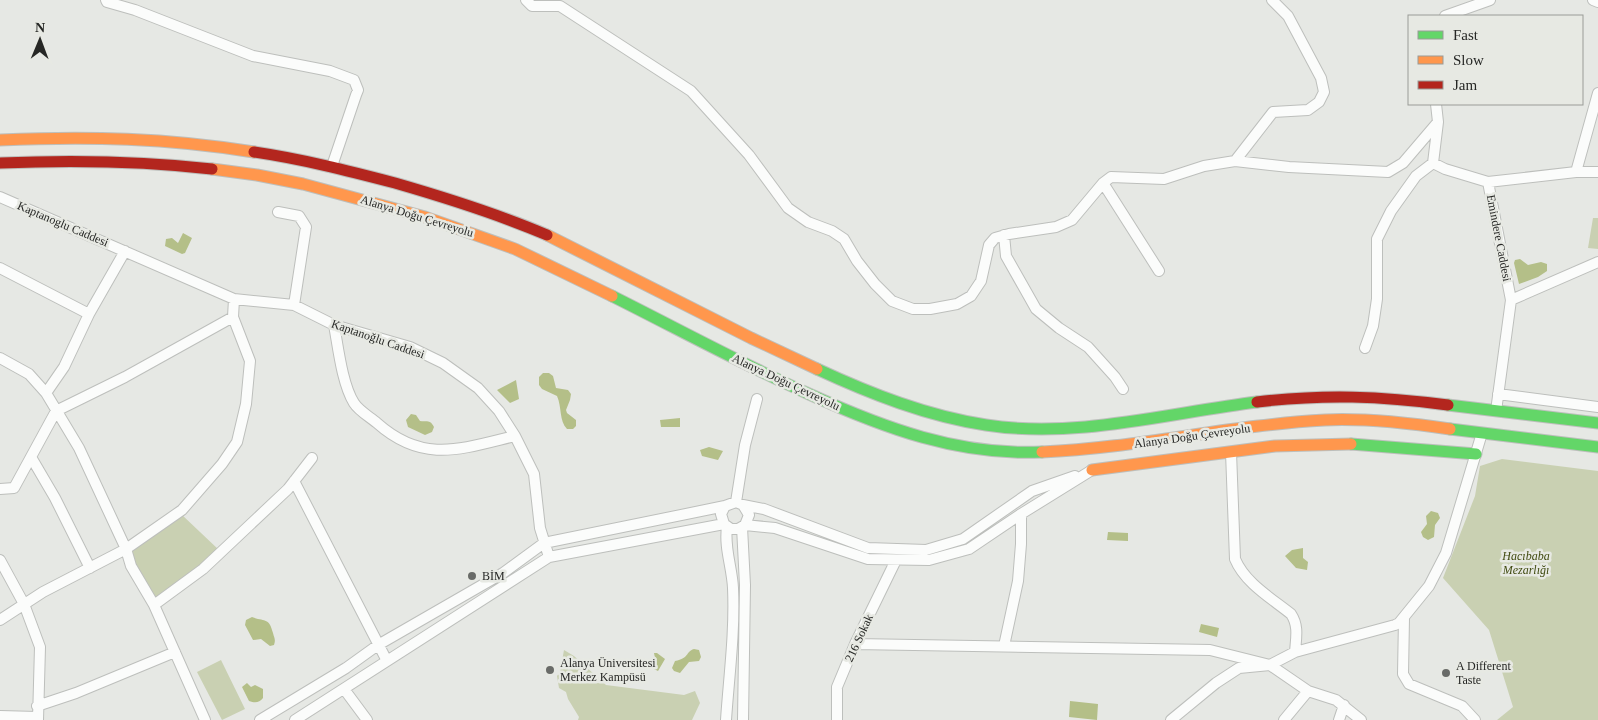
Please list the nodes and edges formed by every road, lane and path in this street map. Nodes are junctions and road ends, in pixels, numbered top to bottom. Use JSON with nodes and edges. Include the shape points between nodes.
{"nodes":[{"id":1,"x":106,"y":0,"type":"edge"},
{"id":2,"x":526,"y":0,"type":"edge"},
{"id":3,"x":1272,"y":0,"type":"edge"},
{"id":4,"x":1490,"y":0,"type":"edge"},
{"id":5,"x":1593,"y":0,"type":"edge"},
{"id":6,"x":1598,"y":2,"type":"edge"},
{"id":7,"x":1448,"y":15,"type":"edge"},
{"id":8,"x":1598,"y":93,"type":"edge"},
{"id":9,"x":1436,"y":105,"type":"edge"},
{"id":10,"x":1438,"y":122,"type":"junction"},
{"id":11,"x":0,"y":140,"type":"edge"},
{"id":12,"x":1235,"y":161,"type":"junction"},
{"id":13,"x":1434,"y":163,"type":"junction"},
{"id":14,"x":0,"y":164,"type":"edge"},
{"id":15,"x":332,"y":166,"type":"junction"},
{"id":16,"x":1576,"y":172,"type":"junction"},
{"id":17,"x":1598,"y":172,"type":"edge"},
{"id":18,"x":1488,"y":182,"type":"junction"},
{"id":19,"x":1103,"y":183,"type":"junction"},
{"id":20,"x":0,"y":198,"type":"edge"},
{"id":21,"x":278,"y":212,"type":"dead end"},
{"id":22,"x":1004,"y":235,"type":"junction"},
{"id":23,"x":125,"y":251,"type":"junction"},
{"id":24,"x":1598,"y":262,"type":"edge"},
{"id":25,"x":0,"y":268,"type":"edge"},
{"id":26,"x":1159,"y":271,"type":"dead end"},
{"id":27,"x":234,"y":299,"type":"junction"},
{"id":28,"x":1511,"y":300,"type":"junction"},
{"id":29,"x":294,"y":305,"type":"junction"},
{"id":30,"x":89,"y":314,"type":"junction"},
{"id":31,"x":233,"y":317,"type":"junction"},
{"id":32,"x":334,"y":325,"type":"junction"},
{"id":33,"x":1365,"y":348,"type":"dead end"},
{"id":34,"x":0,"y":358,"type":"edge"},
{"id":35,"x":1123,"y":390,"type":"dead end"},
{"id":36,"x":46,"y":394,"type":"junction"},
{"id":37,"x":1498,"y":394,"type":"junction"},
{"id":38,"x":757,"y":399,"type":"dead end"},
{"id":39,"x":1598,"y":408,"type":"edge"},
{"id":40,"x":56,"y":411,"type":"junction"},
{"id":41,"x":1496,"y":411,"type":"junction"},
{"id":42,"x":1598,"y":423,"type":"edge"},
{"id":43,"x":1482,"y":433,"type":"junction"},
{"id":44,"x":515,"y":436,"type":"junction"},
{"id":45,"x":1598,"y":448,"type":"edge"},
{"id":46,"x":1231,"y":452,"type":"junction"},
{"id":47,"x":1476,"y":454,"type":"junction"},
{"id":48,"x":31,"y":456,"type":"junction"},
{"id":49,"x":312,"y":458,"type":"dead end"},
{"id":50,"x":1092,"y":470,"type":"junction"},
{"id":51,"x":294,"y":481,"type":"junction"},
{"id":52,"x":0,"y":489,"type":"edge"},
{"id":53,"x":739,"y":503,"type":"junction"},
{"id":54,"x":725,"y":506,"type":"junction"},
{"id":55,"x":1021,"y":514,"type":"junction"},
{"id":56,"x":726,"y":525,"type":"junction"},
{"id":57,"x":743,"y":526,"type":"junction"},
{"id":58,"x":544,"y":543,"type":"junction"},
{"id":59,"x":126,"y":549,"type":"junction"},
{"id":60,"x":549,"y":557,"type":"junction"},
{"id":61,"x":0,"y":560,"type":"edge"},
{"id":62,"x":896,"y":560,"type":"junction"},
{"id":63,"x":90,"y":568,"type":"junction"},
{"id":64,"x":24,"y":604,"type":"junction"},
{"id":65,"x":154,"y":605,"type":"junction"},
{"id":66,"x":1404,"y":618,"type":"junction"},
{"id":67,"x":0,"y":620,"type":"edge"},
{"id":68,"x":855,"y":644,"type":"junction"},
{"id":69,"x":378,"y":645,"type":"junction"},
{"id":70,"x":1004,"y":646,"type":"junction"},
{"id":71,"x":174,"y":652,"type":"junction"},
{"id":72,"x":1295,"y":652,"type":"junction"},
{"id":73,"x":387,"y":661,"type":"junction"},
{"id":74,"x":1270,"y":665,"type":"junction"},
{"id":75,"x":344,"y":690,"type":"junction"},
{"id":76,"x":1308,"y":691,"type":"junction"},
{"id":77,"x":1344,"y":705,"type":"junction"},
{"id":78,"x":37,"y":714,"type":"edge"},
{"id":79,"x":0,"y":716,"type":"edge"},
{"id":80,"x":205,"y":720,"type":"edge"},
{"id":81,"x":260,"y":720,"type":"edge"},
{"id":82,"x":295,"y":720,"type":"edge"},
{"id":83,"x":367,"y":720,"type":"edge"},
{"id":84,"x":726,"y":720,"type":"edge"},
{"id":85,"x":743,"y":720,"type":"edge"},
{"id":86,"x":837,"y":720,"type":"edge"},
{"id":87,"x":1171,"y":720,"type":"edge"},
{"id":88,"x":1284,"y":720,"type":"edge"},
{"id":89,"x":1339,"y":720,"type":"edge"},
{"id":90,"x":1361,"y":720,"type":"edge"},
{"id":91,"x":1475,"y":720,"type":"edge"}],
"edges":[{"from":1,"to":15,"type":"street","via":[[254,56],[330,71],[354,80],[358,90]]},
{"from":2,"to":22,"type":"street","via":[[532,6],[560,6],[691,91],[749,155],[788,208],[808,222],[844,239],[857,261],[892,301],[913,309],[958,304],[971,296],[981,282],[989,245]]},
{"from":3,"to":12,"type":"street","via":[[1288,16],[1314,63],[1324,92],[1319,102],[1308,110],[1274,112]]},
{"from":4,"to":7,"type":"street"},
{"from":5,"to":6,"type":"street"},
{"from":8,"to":16,"type":"street"},
{"from":9,"to":10,"type":"street"},
{"from":10,"to":12,"type":"street","via":[[1403,162],[1388,172]]},
{"from":10,"to":13,"type":"street"},
{"from":11,"to":15,"type":"main road","name":"Alanya Doğu Çevreyolu","via":[[98,136],[197,142]]},
{"from":12,"to":19,"type":"street","via":[[1204,166],[1164,179],[1111,177]]},
{"from":13,"to":18,"type":"street","name":"Emindere Caddesi"},
{"from":13,"to":33,"type":"street","via":[[1416,176],[1391,211],[1377,239],[1376,299],[1373,326]]},
{"from":14,"to":43,"type":"main road","name":"Alanya Doğu Çevreyolu","via":[[93,160],[145,162],[260,175],[330,190],[436,221],[508,245],[797,388],[894,429],[940,442],[1011,452],[1080,451],[1328,420],[1376,421]]},
{"from":15,"to":41,"type":"main road","name":"Alanya Doğu Çevreyolu","via":[[514,220],[825,373],[902,403],[982,424],[1034,429],[1075,427],[1282,399],[1330,396],[1376,397]]},
{"from":16,"to":17,"type":"street"},
{"from":16,"to":18,"type":"street"},
{"from":18,"to":28,"type":"street","name":"Emindere Caddesi"},
{"from":19,"to":22,"type":"street","via":[[1072,220],[1056,227]]},
{"from":19,"to":26,"type":"street"},
{"from":20,"to":23,"type":"street","name":"Kaptanoglu Caddesi"},
{"from":21,"to":29,"type":"street","via":[[299,216],[306,227]]},
{"from":22,"to":35,"type":"street","via":[[1006,256],[1036,309],[1088,347]]},
{"from":23,"to":27,"type":"street","name":"Kaptanoğlu Caddesi"},
{"from":23,"to":30,"type":"street"},
{"from":24,"to":28,"type":"street"},
{"from":25,"to":30,"type":"street"},
{"from":27,"to":29,"type":"street","name":"Kaptanoğlu Caddesi"},
{"from":27,"to":31,"type":"street"},
{"from":28,"to":37,"type":"street","name":"Emindere Caddesi"},
{"from":29,"to":32,"type":"street","name":"Kaptanoğlu Caddesi"},
{"from":30,"to":36,"type":"street","via":[[64,367]]},
{"from":31,"to":40,"type":"street"},
{"from":31,"to":59,"type":"street","via":[[250,361],[246,404],[237,442],[182,510]]},
{"from":32,"to":44,"type":"street","name":"Kaptanoğlu Caddesi","via":[[410,347],[443,363],[478,388]]},
{"from":32,"to":44,"type":"street","via":[[343,374],[354,404],[390,435],[409,445],[431,450],[454,450]]},
{"from":34,"to":36,"type":"street","via":[[29,374]]},
{"from":36,"to":40,"type":"street"},
{"from":37,"to":39,"type":"street"},
{"from":37,"to":41,"type":"street","name":"Emindere Caddesi"},
{"from":38,"to":53,"type":"street","via":[[744,445]]},
{"from":40,"to":48,"type":"street"},
{"from":40,"to":59,"type":"street","via":[[79,448]]},
{"from":41,"to":42,"type":"main road","name":"Alanya Doğu Çevreyolu"},
{"from":43,"to":45,"type":"main road","name":"Alanya Doğu Çevreyolu"},
{"from":43,"to":47,"type":"street"},
{"from":44,"to":58,"type":"street","name":"Kaptanoğlu Caddesi","via":[[534,474]]},
{"from":46,"to":47,"type":"main road","via":[[1275,446],[1359,444]]},
{"from":46,"to":50,"type":"main road"},
{"from":46,"to":72,"type":"street","via":[[1235,558],[1248,580],[1294,618],[1297,631]]},
{"from":47,"to":66,"type":"street","via":[[1446,553],[1429,586]]},
{"from":48,"to":52,"type":"street","via":[[14,488]]},
{"from":48,"to":63,"type":"street"},
{"from":49,"to":51,"type":"street"},
{"from":50,"to":53,"type":"street","via":[[1032,491],[963,539],[926,550],[868,548],[764,509]]},
{"from":50,"to":55,"type":"street"},
{"from":51,"to":65,"type":"street","via":[[202,569]]},
{"from":51,"to":69,"type":"street"},
{"from":53,"to":54,"type":"street"},
{"from":53,"to":57,"type":"street","via":[[749,514]]},
{"from":54,"to":56,"type":"street","via":[[721,514]]},
{"from":54,"to":58,"type":"street"},
{"from":55,"to":62,"type":"street","via":[[969,549],[929,560]]},
{"from":55,"to":70,"type":"street","via":[[1018,581]]},
{"from":56,"to":57,"type":"street","via":[[733,529]]},
{"from":56,"to":60,"type":"street"},
{"from":56,"to":84,"type":"street","via":[[733,586]]},
{"from":57,"to":62,"type":"street","via":[[766,526],[788,531],[868,559]]},
{"from":57,"to":85,"type":"street"},
{"from":58,"to":60,"type":"street","name":"Kaptanoğlu Caddesi"},
{"from":58,"to":69,"type":"street","via":[[503,572]]},
{"from":59,"to":63,"type":"street"},
{"from":59,"to":65,"type":"street","via":[[131,566]]},
{"from":60,"to":73,"type":"street"},
{"from":61,"to":64,"type":"street"},
{"from":62,"to":68,"type":"street","name":"216 Sokak"},
{"from":63,"to":64,"type":"street"},
{"from":64,"to":67,"type":"street"},
{"from":64,"to":78,"type":"street","via":[[40,648]]},
{"from":65,"to":71,"type":"street"},
{"from":66,"to":72,"type":"street","via":[[1395,626]]},
{"from":66,"to":91,"type":"street","via":[[1403,674],[1408,684],[1462,706]]},
{"from":68,"to":70,"type":"street"},
{"from":68,"to":86,"type":"street","name":"216 Sokak","via":[[837,686]]},
{"from":69,"to":73,"type":"street"},
{"from":69,"to":81,"type":"street"},
{"from":70,"to":74,"type":"street","via":[[1210,650]]},
{"from":71,"to":78,"type":"street","via":[[76,693]]},
{"from":71,"to":80,"type":"street"},
{"from":72,"to":74,"type":"street"},
{"from":73,"to":75,"type":"street"},
{"from":74,"to":76,"type":"street"},
{"from":74,"to":87,"type":"street","via":[[1239,668]]},
{"from":75,"to":82,"type":"street"},
{"from":75,"to":83,"type":"street"},
{"from":76,"to":77,"type":"street"},
{"from":76,"to":88,"type":"street"},
{"from":77,"to":89,"type":"street"},
{"from":77,"to":90,"type":"street"},
{"from":78,"to":79,"type":"street"}]}
